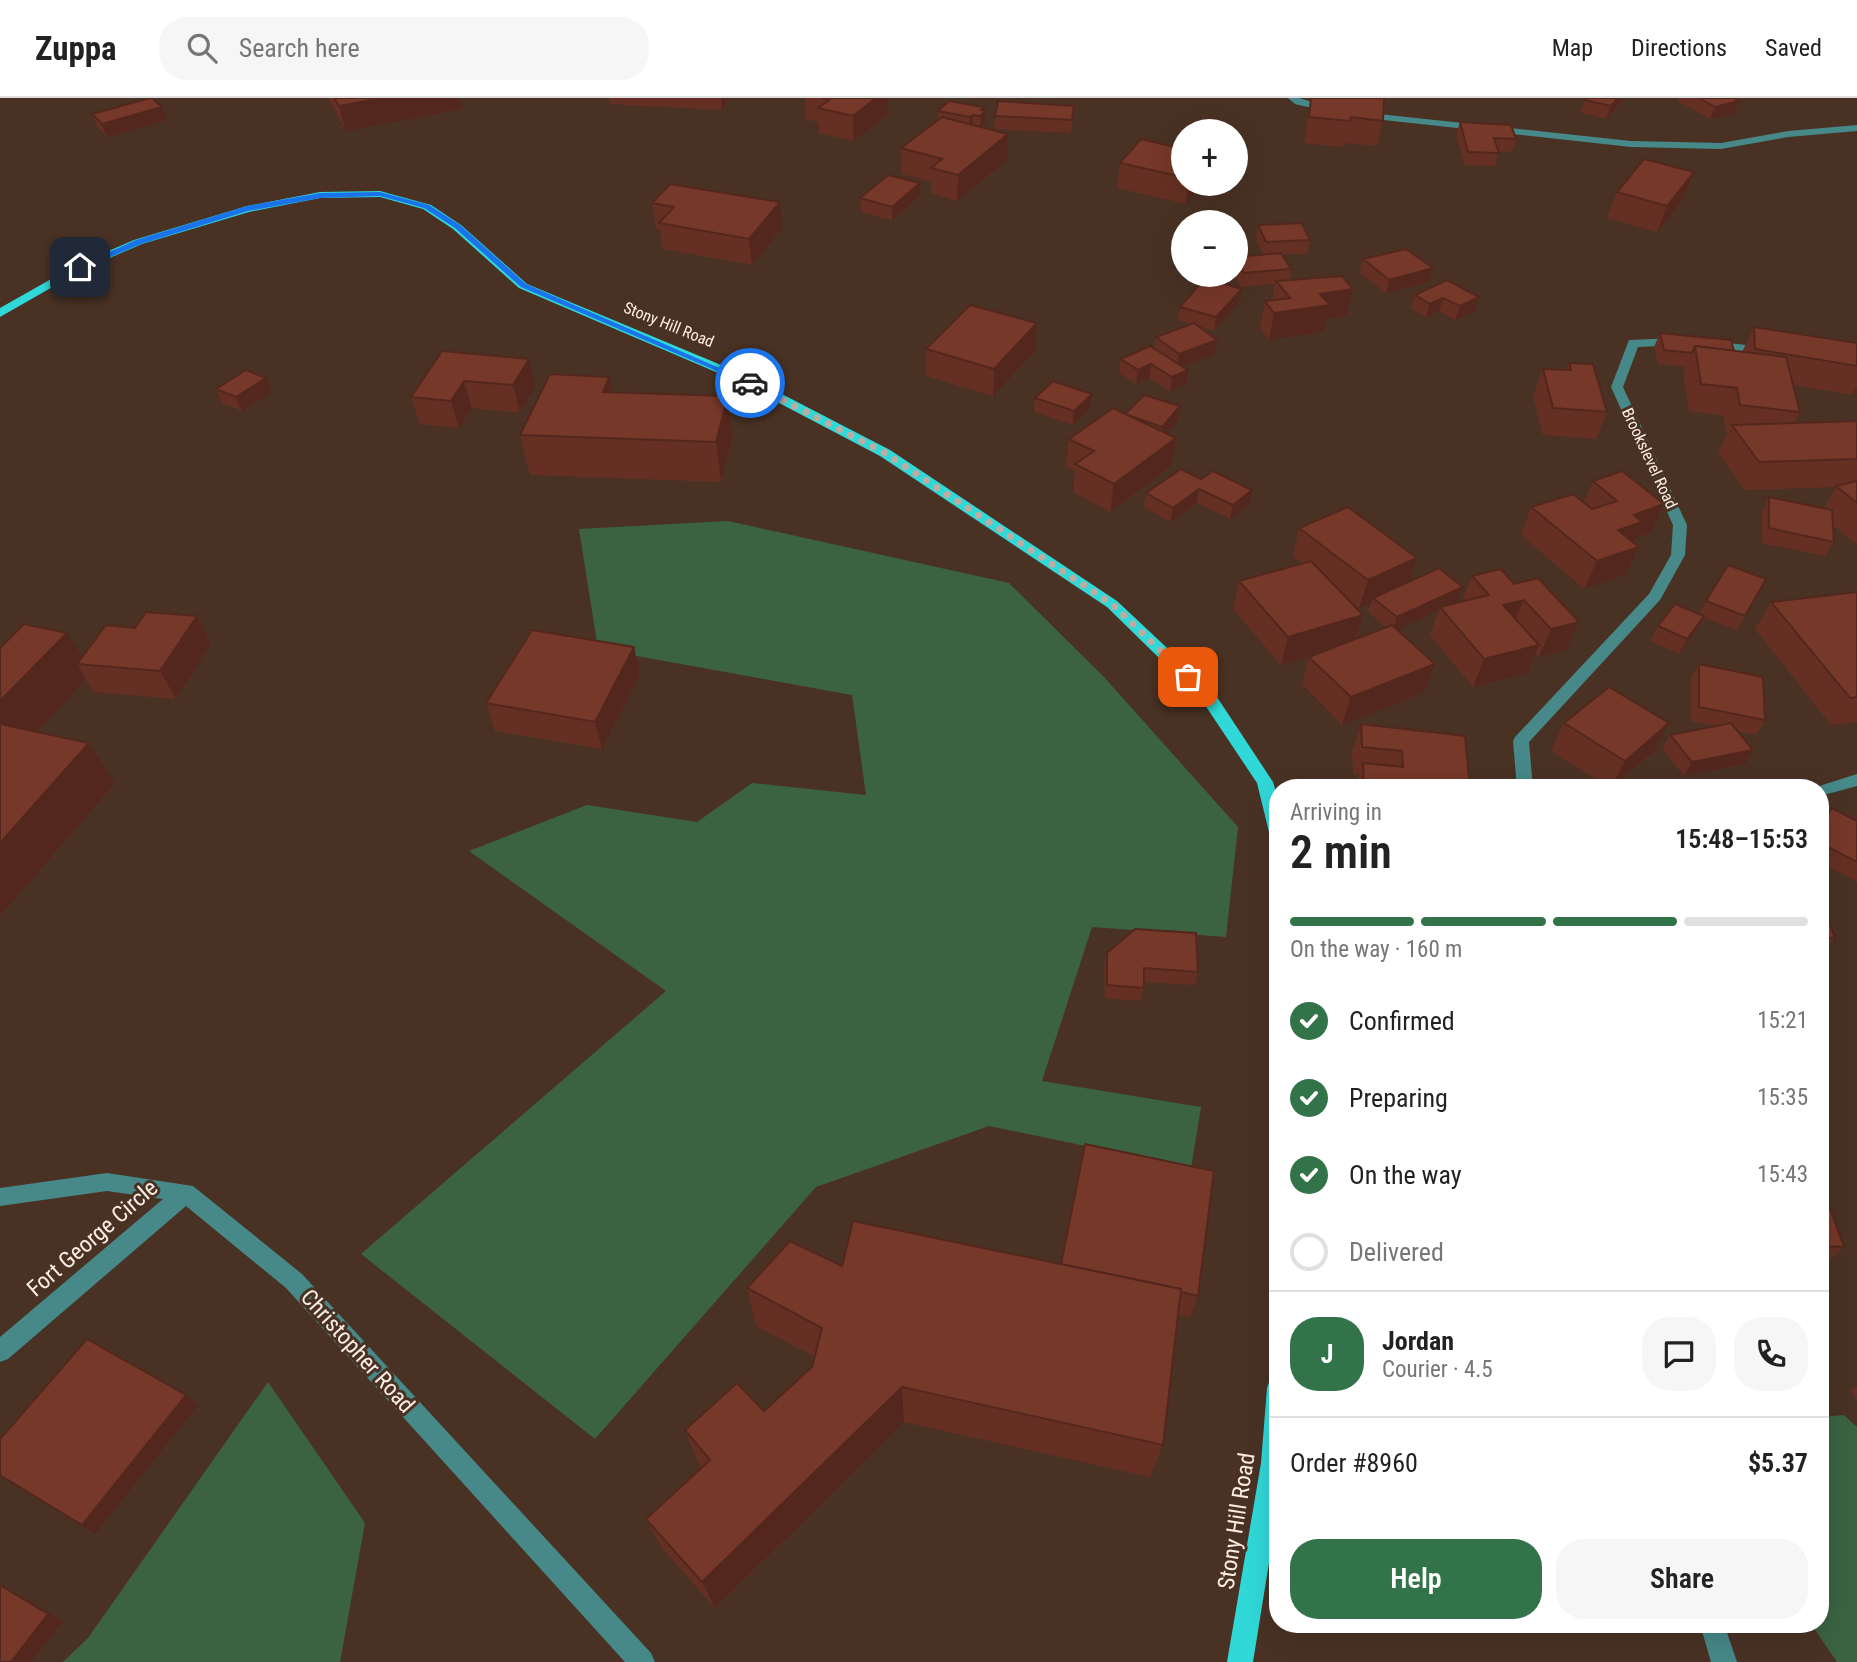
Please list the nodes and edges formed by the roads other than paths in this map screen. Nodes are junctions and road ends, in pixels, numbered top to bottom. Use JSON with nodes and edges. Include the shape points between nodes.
{"nodes":[{"id":1,"x":1293,"y":98,"type":"edge"},
{"id":2,"x":1857,"y":128,"type":"edge"},
{"id":3,"x":0,"y":313,"type":"edge"},
{"id":4,"x":1781,"y":353,"type":"edge"},
{"id":5,"x":1524,"y":779,"type":"edge"},
{"id":6,"x":1857,"y":780,"type":"edge"},
{"id":7,"x":1829,"y":788,"type":"edge"},
{"id":8,"x":1269,"y":797,"type":"edge"},
{"id":9,"x":186,"y":1193,"type":"junction"},
{"id":10,"x":0,"y":1197,"type":"edge"},
{"id":11,"x":0,"y":1351,"type":"edge"},
{"id":12,"x":1269,"y":1487,"type":"edge"},
{"id":13,"x":1715,"y":1633,"type":"edge"},
{"id":14,"x":642,"y":1662,"type":"edge"},
{"id":15,"x":1240,"y":1662,"type":"edge"},
{"id":16,"x":1724,"y":1662,"type":"edge"}],
"edges":[{"from":1,"to":2,"type":"street","via":[[1346,113],[1631,144],[1720,146]]},
{"from":3,"to":8,"type":"main road","name":"Stony Hill Road","via":[[80,267],[138,242],[247,209],[320,195],[380,194],[426,207],[457,227],[523,286],[741,378],[885,453],[1112,604],[1207,695],[1265,782]]},
{"from":4,"to":5,"type":"street","name":"Brookslevel Road","via":[[1679,342],[1633,343],[1617,387],[1680,525],[1678,555],[1655,597],[1521,741]]},
{"from":6,"to":7,"type":"street"},
{"from":9,"to":10,"type":"street","via":[[107,1182]]},
{"from":9,"to":11,"type":"street","name":"Fort George Circle"},
{"from":9,"to":14,"type":"street","name":"Christopher Road","via":[[294,1281]]},
{"from":12,"to":15,"type":"main road","name":"Stony Hill Road"},
{"from":13,"to":16,"type":"street"}]}
